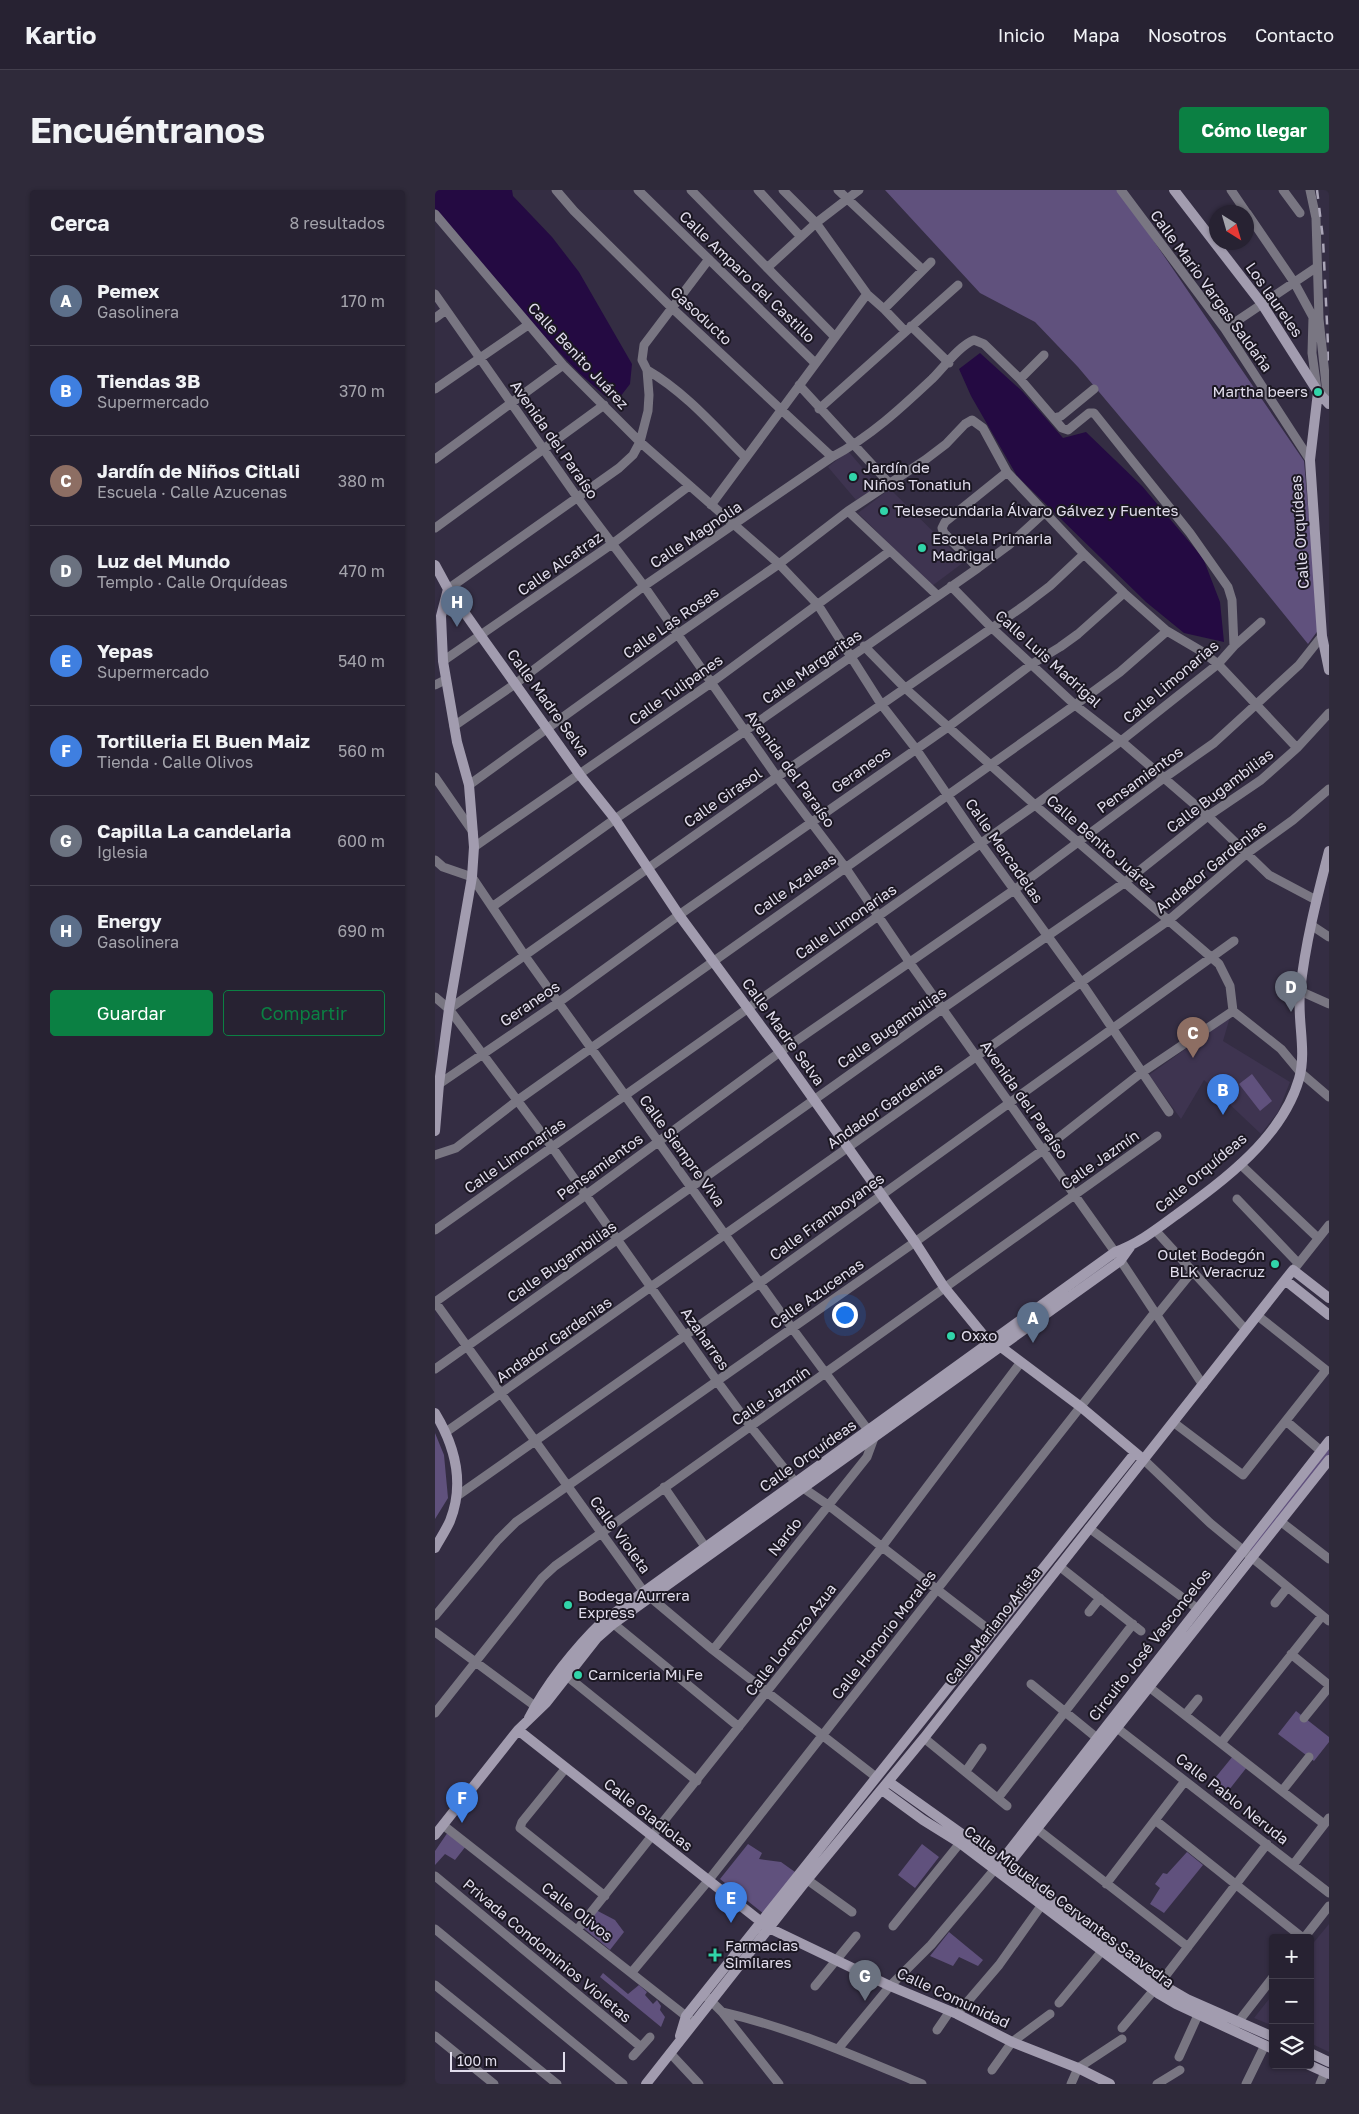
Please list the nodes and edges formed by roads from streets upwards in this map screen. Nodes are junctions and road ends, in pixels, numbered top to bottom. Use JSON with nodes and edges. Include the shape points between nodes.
{"nodes":[{"id":1,"x":556,"y":190,"type":"edge"},
{"id":2,"x":638,"y":190,"type":"edge"},
{"id":3,"x":691,"y":190,"type":"edge"},
{"id":4,"x":758,"y":190,"type":"edge"},
{"id":5,"x":783,"y":190,"type":"edge"},
{"id":6,"x":838,"y":190,"type":"edge"},
{"id":7,"x":859,"y":190,"type":"edge"},
{"id":8,"x":1121,"y":190,"type":"edge"},
{"id":9,"x":1174,"y":190,"type":"edge"},
{"id":10,"x":1231,"y":190,"type":"edge"},
{"id":11,"x":1283,"y":190,"type":"edge"},
{"id":12,"x":1310,"y":190,"type":"edge"},
{"id":13,"x":847,"y":199,"type":"junction"},
{"id":14,"x":1241,"y":205,"type":"edge"},
{"id":15,"x":1300,"y":213,"type":"dead end"},
{"id":16,"x":435,"y":214,"type":"edge"},
{"id":17,"x":816,"y":223,"type":"junction"},
{"id":18,"x":1254,"y":224,"type":"edge"},
{"id":19,"x":801,"y":237,"type":"junction"},
{"id":20,"x":709,"y":259,"type":"junction"},
{"id":21,"x":931,"y":262,"type":"dead end"},
{"id":22,"x":1317,"y":267,"type":"junction"},
{"id":23,"x":767,"y":268,"type":"junction"},
{"id":24,"x":923,"y":270,"type":"junction"},
{"id":25,"x":1294,"y":282,"type":"junction"},
{"id":26,"x":958,"y":286,"type":"dead end"},
{"id":27,"x":435,"y":294,"type":"edge"},
{"id":28,"x":867,"y":294,"type":"junction"},
{"id":29,"x":1262,"y":304,"type":"junction"},
{"id":30,"x":672,"y":308,"type":"junction"},
{"id":31,"x":884,"y":309,"type":"junction"},
{"id":32,"x":446,"y":310,"type":"junction"},
{"id":33,"x":435,"y":318,"type":"edge"},
{"id":34,"x":528,"y":325,"type":"junction"},
{"id":35,"x":1225,"y":328,"type":"junction"},
{"id":36,"x":908,"y":329,"type":"junction"},
{"id":37,"x":835,"y":337,"type":"junction"},
{"id":38,"x":1045,"y":355,"type":"dead end"},
{"id":39,"x":479,"y":357,"type":"junction"},
{"id":40,"x":815,"y":363,"type":"junction"},
{"id":41,"x":949,"y":363,"type":"junction"},
{"id":42,"x":563,"y":365,"type":"junction"},
{"id":43,"x":647,"y":370,"type":"junction"},
{"id":44,"x":1020,"y":379,"type":"junction"},
{"id":45,"x":799,"y":385,"type":"junction"},
{"id":46,"x":1094,"y":388,"type":"dead end"},
{"id":47,"x":435,"y":389,"type":"edge"},
{"id":48,"x":1318,"y":392,"type":"junction"},
{"id":49,"x":512,"y":403,"type":"junction"},
{"id":50,"x":1329,"y":404,"type":"edge"},
{"id":51,"x":604,"y":405,"type":"junction"},
{"id":52,"x":781,"y":408,"type":"junction"},
{"id":53,"x":819,"y":408,"type":"junction"},
{"id":54,"x":1054,"y":418,"type":"junction"},
{"id":55,"x":640,"y":442,"type":"junction"},
{"id":56,"x":854,"y":445,"type":"junction"},
{"id":57,"x":544,"y":448,"type":"junction"},
{"id":58,"x":832,"y":457,"type":"junction"},
{"id":59,"x":746,"y":458,"type":"junction"},
{"id":60,"x":435,"y":459,"type":"edge"},
{"id":61,"x":1310,"y":460,"type":"junction"},
{"id":62,"x":1007,"y":472,"type":"junction"},
{"id":63,"x":889,"y":483,"type":"junction"},
{"id":64,"x":689,"y":486,"type":"junction"},
{"id":65,"x":577,"y":497,"type":"junction"},
{"id":66,"x":711,"y":505,"type":"junction"},
{"id":67,"x":848,"y":511,"type":"junction"},
{"id":68,"x":1045,"y":512,"type":"junction"},
{"id":69,"x":734,"y":526,"type":"junction"},
{"id":70,"x":435,"y":528,"type":"edge"},
{"id":71,"x":612,"y":544,"type":"junction"},
{"id":72,"x":890,"y":551,"type":"junction"},
{"id":73,"x":1084,"y":554,"type":"junction"},
{"id":74,"x":779,"y":564,"type":"junction"},
{"id":75,"x":435,"y":565,"type":"edge"},
{"id":76,"x":978,"y":568,"type":"junction"},
{"id":77,"x":644,"y":586,"type":"junction"},
{"id":78,"x":951,"y":586,"type":"junction"},
{"id":79,"x":448,"y":589,"type":"junction"},
{"id":80,"x":1124,"y":593,"type":"junction"},
{"id":81,"x":937,"y":595,"type":"junction"},
{"id":82,"x":819,"y":605,"type":"junction"},
{"id":83,"x":438,"y":617,"type":"edge"},
{"id":84,"x":1261,"y":622,"type":"dead end"},
{"id":85,"x":991,"y":627,"type":"junction"},
{"id":86,"x":1167,"y":631,"type":"junction"},
{"id":87,"x":678,"y":634,"type":"junction"},
{"id":88,"x":481,"y":636,"type":"junction"},
{"id":89,"x":1322,"y":636,"type":"junction"},
{"id":90,"x":864,"y":646,"type":"junction"},
{"id":91,"x":1234,"y":646,"type":"junction"},
{"id":92,"x":850,"y":657,"type":"junction"},
{"id":93,"x":443,"y":662,"type":"junction"},
{"id":94,"x":1032,"y":664,"type":"junction"},
{"id":95,"x":1218,"y":664,"type":"junction"},
{"id":96,"x":1329,"y":670,"type":"edge"},
{"id":97,"x":445,"y":680,"type":"junction"},
{"id":98,"x":711,"y":683,"type":"junction"},
{"id":99,"x":515,"y":684,"type":"junction"},
{"id":100,"x":435,"y":685,"type":"edge"},
{"id":101,"x":905,"y":688,"type":"junction"},
{"id":102,"x":881,"y":704,"type":"junction"},
{"id":103,"x":1257,"y":704,"type":"junction"},
{"id":104,"x":1075,"y":705,"type":"junction"},
{"id":105,"x":1329,"y":713,"type":"edge"},
{"id":106,"x":454,"y":726,"type":"junction"},
{"id":107,"x":948,"y":727,"type":"junction"},
{"id":108,"x":547,"y":730,"type":"junction"},
{"id":109,"x":745,"y":731,"type":"junction"},
{"id":110,"x":1121,"y":741,"type":"junction"},
{"id":111,"x":1297,"y":748,"type":"junction"},
{"id":112,"x":916,"y":749,"type":"junction"},
{"id":113,"x":991,"y":765,"type":"junction"},
{"id":114,"x":580,"y":775,"type":"junction"},
{"id":115,"x":435,"y":777,"type":"edge"},
{"id":116,"x":777,"y":777,"type":"junction"},
{"id":117,"x":1163,"y":778,"type":"junction"},
{"id":118,"x":469,"y":785,"type":"junction"},
{"id":119,"x":1329,"y":789,"type":"edge"},
{"id":120,"x":947,"y":795,"type":"junction"},
{"id":121,"x":1035,"y":805,"type":"junction"},
{"id":122,"x":1208,"y":816,"type":"junction"},
{"id":123,"x":615,"y":819,"type":"junction"},
{"id":124,"x":811,"y":821,"type":"junction"},
{"id":125,"x":473,"y":832,"type":"junction"},
{"id":126,"x":1079,"y":843,"type":"junction"},
{"id":127,"x":981,"y":844,"type":"junction"},
{"id":128,"x":474,"y":848,"type":"junction"},
{"id":129,"x":1329,"y":851,"type":"edge"},
{"id":130,"x":1246,"y":854,"type":"junction"},
{"id":131,"x":435,"y":860,"type":"edge"},
{"id":132,"x":845,"y":867,"type":"junction"},
{"id":133,"x":647,"y":869,"type":"junction"},
{"id":134,"x":472,"y":877,"type":"junction"},
{"id":135,"x":1124,"y":883,"type":"junction"},
{"id":136,"x":1014,"y":890,"type":"junction"},
{"id":137,"x":1316,"y":900,"type":"junction"},
{"id":138,"x":492,"y":907,"type":"junction"},
{"id":139,"x":679,"y":915,"type":"junction"},
{"id":140,"x":879,"y":915,"type":"junction"},
{"id":141,"x":1169,"y":920,"type":"junction"},
{"id":142,"x":1311,"y":925,"type":"junction"},
{"id":143,"x":1048,"y":937,"type":"junction"},
{"id":144,"x":1329,"y":937,"type":"edge"},
{"id":145,"x":1233,"y":941,"type":"dead end"},
{"id":146,"x":525,"y":956,"type":"junction"},
{"id":147,"x":1212,"y":958,"type":"junction"},
{"id":148,"x":713,"y":961,"type":"junction"},
{"id":149,"x":910,"y":964,"type":"junction"},
{"id":150,"x":1081,"y":982,"type":"junction"},
{"id":151,"x":1300,"y":991,"type":"junction"},
{"id":152,"x":435,"y":997,"type":"edge"},
{"id":153,"x":559,"y":1002,"type":"junction"},
{"id":154,"x":1329,"y":1004,"type":"edge"},
{"id":155,"x":449,"y":1009,"type":"junction"},
{"id":156,"x":748,"y":1009,"type":"junction"},
{"id":157,"x":942,"y":1009,"type":"junction"},
{"id":158,"x":1233,"y":1011,"type":"junction"},
{"id":159,"x":1113,"y":1029,"type":"junction"},
{"id":160,"x":592,"y":1048,"type":"junction"},
{"id":161,"x":780,"y":1052,"type":"junction"},
{"id":162,"x":482,"y":1053,"type":"junction"},
{"id":163,"x":977,"y":1058,"type":"junction"},
{"id":164,"x":1141,"y":1073,"type":"junction"},
{"id":165,"x":1301,"y":1073,"type":"junction"},
{"id":166,"x":439,"y":1084,"type":"junction"},
{"id":167,"x":625,"y":1095,"type":"junction"},
{"id":168,"x":1329,"y":1097,"type":"edge"},
{"id":169,"x":518,"y":1100,"type":"junction"},
{"id":170,"x":814,"y":1101,"type":"junction"},
{"id":171,"x":1010,"y":1103,"type":"junction"},
{"id":172,"x":1169,"y":1112,"type":"dead end"},
{"id":173,"x":435,"y":1131,"type":"edge"},
{"id":174,"x":1157,"y":1136,"type":"dead end"},
{"id":175,"x":659,"y":1142,"type":"junction"},
{"id":176,"x":552,"y":1146,"type":"junction"},
{"id":177,"x":848,"y":1148,"type":"junction"},
{"id":178,"x":1043,"y":1150,"type":"junction"},
{"id":179,"x":435,"y":1155,"type":"edge"},
{"id":180,"x":1240,"y":1164,"type":"junction"},
{"id":181,"x":692,"y":1187,"type":"junction"},
{"id":182,"x":587,"y":1195,"type":"junction"},
{"id":183,"x":1075,"y":1195,"type":"junction"},
{"id":184,"x":881,"y":1196,"type":"junction"},
{"id":185,"x":1237,"y":1199,"type":"dead end"},
{"id":186,"x":1329,"y":1225,"type":"edge"},
{"id":187,"x":435,"y":1230,"type":"edge"},
{"id":188,"x":1155,"y":1230,"type":"junction"},
{"id":189,"x":725,"y":1233,"type":"junction"},
{"id":190,"x":1318,"y":1238,"type":"junction"},
{"id":191,"x":617,"y":1240,"type":"junction"},
{"id":192,"x":915,"y":1242,"type":"junction"},
{"id":193,"x":1117,"y":1257,"type":"junction"},
{"id":194,"x":1296,"y":1266,"type":"junction"},
{"id":195,"x":1192,"y":1272,"type":"junction"},
{"id":196,"x":1285,"y":1280,"type":"junction"},
{"id":197,"x":761,"y":1282,"type":"junction"},
{"id":198,"x":652,"y":1287,"type":"junction"},
{"id":199,"x":944,"y":1287,"type":"junction"},
{"id":200,"x":1329,"y":1298,"type":"edge"},
{"id":201,"x":435,"y":1302,"type":"edge"},
{"id":202,"x":1156,"y":1313,"type":"junction"},
{"id":203,"x":1329,"y":1315,"type":"edge"},
{"id":204,"x":1258,"y":1316,"type":"junction"},
{"id":205,"x":793,"y":1328,"type":"junction"},
{"id":206,"x":1247,"y":1330,"type":"junction"},
{"id":207,"x":685,"y":1335,"type":"junction"},
{"id":208,"x":989,"y":1342,"type":"junction"},
{"id":209,"x":467,"y":1346,"type":"junction"},
{"id":210,"x":1001,"y":1347,"type":"junction"},
{"id":211,"x":1021,"y":1362,"type":"junction"},
{"id":212,"x":435,"y":1370,"type":"edge"},
{"id":213,"x":958,"y":1371,"type":"junction"},
{"id":214,"x":826,"y":1374,"type":"junction"},
{"id":215,"x":717,"y":1381,"type":"junction"},
{"id":216,"x":1203,"y":1385,"type":"junction"},
{"id":217,"x":501,"y":1394,"type":"junction"},
{"id":218,"x":1081,"y":1407,"type":"junction"},
{"id":219,"x":435,"y":1414,"type":"edge"},
{"id":220,"x":1286,"y":1421,"type":"junction"},
{"id":221,"x":1173,"y":1422,"type":"junction"},
{"id":222,"x":751,"y":1427,"type":"junction"},
{"id":223,"x":446,"y":1432,"type":"junction"},
{"id":224,"x":872,"y":1434,"type":"junction"},
{"id":225,"x":535,"y":1440,"type":"junction"},
{"id":226,"x":1329,"y":1441,"type":"edge"},
{"id":227,"x":1321,"y":1451,"type":"junction"},
{"id":228,"x":1139,"y":1456,"type":"junction"},
{"id":229,"x":1329,"y":1460,"type":"edge"},
{"id":230,"x":567,"y":1486,"type":"junction"},
{"id":231,"x":800,"y":1486,"type":"junction"},
{"id":232,"x":664,"y":1488,"type":"junction"},
{"id":233,"x":457,"y":1496,"type":"junction"},
{"id":234,"x":828,"y":1505,"type":"junction"},
{"id":235,"x":1280,"y":1521,"type":"junction"},
{"id":236,"x":1089,"y":1528,"type":"junction"},
{"id":237,"x":601,"y":1533,"type":"junction"},
{"id":238,"x":435,"y":1548,"type":"edge"},
{"id":239,"x":706,"y":1548,"type":"junction"},
{"id":240,"x":881,"y":1548,"type":"junction"},
{"id":241,"x":1242,"y":1551,"type":"junction"},
{"id":242,"x":1250,"y":1558,"type":"junction"},
{"id":243,"x":1329,"y":1559,"type":"edge"},
{"id":244,"x":1059,"y":1566,"type":"junction"},
{"id":245,"x":1287,"y":1588,"type":"junction"},
{"id":246,"x":937,"y":1590,"type":"junction"},
{"id":247,"x":647,"y":1595,"type":"junction"},
{"id":248,"x":1100,"y":1598,"type":"junction"},
{"id":249,"x":1275,"y":1602,"type":"dead end"},
{"id":250,"x":1197,"y":1609,"type":"junction"},
{"id":251,"x":1089,"y":1612,"type":"dead end"},
{"id":252,"x":435,"y":1616,"type":"edge"},
{"id":253,"x":1326,"y":1619,"type":"edge"},
{"id":254,"x":610,"y":1621,"type":"junction"},
{"id":255,"x":1133,"y":1624,"type":"junction"},
{"id":256,"x":1141,"y":1631,"type":"dead end"},
{"id":257,"x":435,"y":1632,"type":"edge"},
{"id":258,"x":992,"y":1632,"type":"junction"},
{"id":259,"x":713,"y":1650,"type":"junction"},
{"id":260,"x":1291,"y":1654,"type":"junction"},
{"id":261,"x":474,"y":1661,"type":"junction"},
{"id":262,"x":563,"y":1674,"type":"junction"},
{"id":263,"x":1031,"y":1684,"type":"dead end"},
{"id":264,"x":1329,"y":1686,"type":"edge"},
{"id":265,"x":1149,"y":1687,"type":"junction"},
{"id":266,"x":768,"y":1693,"type":"junction"},
{"id":267,"x":1197,"y":1700,"type":"dead end"},
{"id":268,"x":537,"y":1708,"type":"junction"},
{"id":269,"x":1065,"y":1710,"type":"junction"},
{"id":270,"x":435,"y":1713,"type":"edge"},
{"id":271,"x":1185,"y":1715,"type":"junction"},
{"id":272,"x":1304,"y":1718,"type":"dead end"},
{"id":273,"x":739,"y":1727,"type":"junction"},
{"id":274,"x":1117,"y":1728,"type":"junction"},
{"id":275,"x":518,"y":1730,"type":"junction"},
{"id":276,"x":822,"y":1737,"type":"junction"},
{"id":277,"x":924,"y":1738,"type":"junction"},
{"id":278,"x":1097,"y":1738,"type":"junction"},
{"id":279,"x":1221,"y":1743,"type":"junction"},
{"id":280,"x":982,"y":1748,"type":"dead end"},
{"id":281,"x":1309,"y":1757,"type":"dead end"},
{"id":282,"x":565,"y":1769,"type":"junction"},
{"id":283,"x":966,"y":1771,"type":"junction"},
{"id":284,"x":876,"y":1777,"type":"junction"},
{"id":285,"x":697,"y":1781,"type":"junction"},
{"id":286,"x":1185,"y":1781,"type":"junction"},
{"id":287,"x":885,"y":1786,"type":"junction"},
{"id":288,"x":1282,"y":1791,"type":"junction"},
{"id":289,"x":998,"y":1798,"type":"junction"},
{"id":290,"x":1007,"y":1806,"type":"dead end"},
{"id":291,"x":1155,"y":1820,"type":"junction"},
{"id":292,"x":1327,"y":1821,"type":"edge"},
{"id":293,"x":443,"y":1825,"type":"junction"},
{"id":294,"x":1037,"y":1829,"type":"junction"},
{"id":295,"x":435,"y":1835,"type":"edge"},
{"id":296,"x":653,"y":1837,"type":"junction"},
{"id":297,"x":960,"y":1843,"type":"junction"},
{"id":298,"x":1267,"y":1844,"type":"junction"},
{"id":299,"x":1293,"y":1864,"type":"junction"},
{"id":300,"x":1001,"y":1868,"type":"junction"},
{"id":301,"x":435,"y":1876,"type":"edge"},
{"id":302,"x":803,"y":1877,"type":"junction"},
{"id":303,"x":708,"y":1881,"type":"junction"},
{"id":304,"x":1106,"y":1884,"type":"junction"},
{"id":305,"x":1236,"y":1884,"type":"junction"},
{"id":306,"x":1329,"y":1893,"type":"edge"},
{"id":307,"x":605,"y":1896,"type":"junction"},
{"id":308,"x":1041,"y":1906,"type":"junction"},
{"id":309,"x":1329,"y":1906,"type":"edge"},
{"id":310,"x":852,"y":1912,"type":"dead end"},
{"id":311,"x":765,"y":1925,"type":"junction"},
{"id":312,"x":893,"y":1926,"type":"dead end"},
{"id":313,"x":435,"y":1929,"type":"edge"},
{"id":314,"x":577,"y":1930,"type":"junction"},
{"id":315,"x":1298,"y":1934,"type":"edge"},
{"id":316,"x":1306,"y":1934,"type":"edge"},
{"id":317,"x":856,"y":1936,"type":"dead end"},
{"id":318,"x":1188,"y":1947,"type":"junction"},
{"id":319,"x":1102,"y":1951,"type":"junction"},
{"id":320,"x":836,"y":1961,"type":"junction"},
{"id":321,"x":632,"y":1972,"type":"junction"},
{"id":322,"x":1271,"y":1979,"type":"edge"},
{"id":323,"x":435,"y":1985,"type":"edge"},
{"id":324,"x":815,"y":1986,"type":"dead end"},
{"id":325,"x":890,"y":1986,"type":"junction"},
{"id":326,"x":1157,"y":1987,"type":"junction"},
{"id":327,"x":707,"y":1998,"type":"junction"},
{"id":328,"x":1059,"y":2003,"type":"dead end"},
{"id":329,"x":723,"y":2012,"type":"junction"},
{"id":330,"x":954,"y":2013,"type":"junction"},
{"id":331,"x":1050,"y":2014,"type":"dead end"},
{"id":332,"x":1198,"y":2014,"type":"junction"},
{"id":333,"x":690,"y":2019,"type":"junction"},
{"id":334,"x":1235,"y":2026,"type":"junction"},
{"id":335,"x":1122,"y":2028,"type":"dead end"},
{"id":336,"x":937,"y":2030,"type":"dead end"},
{"id":337,"x":435,"y":2036,"type":"edge"},
{"id":338,"x":1269,"y":2036,"type":"edge"},
{"id":339,"x":650,"y":2037,"type":"dead end"},
{"id":340,"x":1122,"y":2039,"type":"dead end"},
{"id":341,"x":1012,"y":2042,"type":"junction"},
{"id":342,"x":641,"y":2047,"type":"junction"},
{"id":343,"x":1269,"y":2047,"type":"edge"},
{"id":344,"x":838,"y":2049,"type":"junction"},
{"id":345,"x":670,"y":2053,"type":"junction"},
{"id":346,"x":1314,"y":2055,"type":"edge"},
{"id":347,"x":633,"y":2056,"type":"dead end"},
{"id":348,"x":1179,"y":2057,"type":"dead end"},
{"id":349,"x":1329,"y":2062,"type":"edge"},
{"id":350,"x":1314,"y":2067,"type":"edge"},
{"id":351,"x":1078,"y":2068,"type":"junction"},
{"id":352,"x":992,"y":2070,"type":"dead end"},
{"id":353,"x":1180,"y":2070,"type":"dead end"},
{"id":354,"x":1327,"y":2073,"type":"edge"},
{"id":355,"x":494,"y":2084,"type":"edge"},
{"id":356,"x":557,"y":2084,"type":"edge"},
{"id":357,"x":623,"y":2084,"type":"edge"},
{"id":358,"x":646,"y":2084,"type":"edge"},
{"id":359,"x":699,"y":2084,"type":"edge"},
{"id":360,"x":779,"y":2084,"type":"edge"},
{"id":361,"x":922,"y":2084,"type":"edge"},
{"id":362,"x":1071,"y":2084,"type":"edge"},
{"id":363,"x":1110,"y":2084,"type":"edge"},
{"id":364,"x":1157,"y":2084,"type":"edge"},
{"id":365,"x":1246,"y":2084,"type":"edge"},
{"id":366,"x":1320,"y":2084,"type":"edge"}],
"edges":[{"from":1,"to":30,"type":"street","name":"Gasoducto"},
{"from":2,"to":20,"type":"street","name":"Calle Amparo del Castillo"},
{"from":3,"to":23,"type":"street"},
{"from":4,"to":19,"type":"street"},
{"from":5,"to":17,"type":"street"},
{"from":6,"to":13,"type":"street"},
{"from":7,"to":13,"type":"street"},
{"from":8,"to":35,"type":"street","name":"Calle Mario Vargas Saldaña"},
{"from":9,"to":29,"type":"street","name":"Los laureles"},
{"from":10,"to":14,"type":"street"},
{"from":11,"to":15,"type":"street"},
{"from":12,"to":22,"type":"street","via":[[1316,218]]},
{"from":13,"to":17,"type":"street"},
{"from":13,"to":24,"type":"street"},
{"from":16,"to":34,"type":"street","name":"Calle Benito Juárez"},
{"from":17,"to":19,"type":"street"},
{"from":17,"to":28,"type":"street"},
{"from":18,"to":25,"type":"street"},
{"from":19,"to":23,"type":"street"},
{"from":20,"to":30,"type":"street"},
{"from":20,"to":40,"type":"street","name":"Calle Amparo del Castillo"},
{"from":21,"to":24,"type":"street"},
{"from":22,"to":25,"type":"street"},
{"from":22,"to":50,"type":"street","via":[[1319,319]]},
{"from":23,"to":37,"type":"street"},
{"from":24,"to":31,"type":"street"},
{"from":25,"to":29,"type":"street"},
{"from":25,"to":48,"type":"street","via":[[1313,317],[1312,353]]},
{"from":26,"to":36,"type":"street"},
{"from":27,"to":32,"type":"street","name":"Avenida del Paraíso"},
{"from":28,"to":31,"type":"street"},
{"from":28,"to":37,"type":"street"},
{"from":29,"to":35,"type":"street"},
{"from":29,"to":48,"type":"street","name":"Los laureles"},
{"from":30,"to":43,"type":"street","via":[[644,344],[642,360]]},
{"from":30,"to":52,"type":"street","name":"Gasoducto"},
{"from":31,"to":36,"type":"street"},
{"from":32,"to":33,"type":"street"},
{"from":32,"to":39,"type":"street","name":"Avenida del Paraíso"},
{"from":34,"to":39,"type":"street"},
{"from":34,"to":42,"type":"street","name":"Calle Benito Juárez"},
{"from":35,"to":61,"type":"street","name":"Calle Mario Vargas Saldaña"},
{"from":36,"to":41,"type":"street"},
{"from":36,"to":53,"type":"street"},
{"from":37,"to":40,"type":"street"},
{"from":38,"to":44,"type":"street"},
{"from":39,"to":47,"type":"street"},
{"from":39,"to":49,"type":"street","name":"Avenida del Paraíso"},
{"from":40,"to":45,"type":"street"},
{"from":41,"to":44,"type":"street","name":"Calle Magnolia","via":[[965,344],[974,340],[984,344]]},
{"from":41,"to":56,"type":"street","name":"Calle Magnolia"},
{"from":42,"to":49,"type":"street"},
{"from":42,"to":51,"type":"street","name":"Calle Benito Juárez"},
{"from":43,"to":55,"type":"street","via":[[649,403]]},
{"from":43,"to":59,"type":"street","via":[[679,393]]},
{"from":44,"to":54,"type":"street"},
{"from":45,"to":52,"type":"street"},
{"from":45,"to":53,"type":"street"},
{"from":46,"to":54,"type":"street","via":[[1061,416]]},
{"from":48,"to":50,"type":"street","name":"Los laureles"},
{"from":48,"to":61,"type":"street","name":"Calle Orquídeas"},
{"from":49,"to":57,"type":"street","name":"Avenida del Paraíso"},
{"from":49,"to":60,"type":"street"},
{"from":51,"to":55,"type":"street","name":"Calle Benito Juárez"},
{"from":51,"to":57,"type":"street"},
{"from":52,"to":58,"type":"street","name":"Gasoducto"},
{"from":52,"to":59,"type":"street"},
{"from":53,"to":56,"type":"street"},
{"from":54,"to":91,"type":"street","via":[[1065,430],[1089,413],[1094,413],[1190,533],[1228,587],[1232,600]]},
{"from":55,"to":64,"type":"street","name":"Calle Benito Juárez"},
{"from":55,"to":65,"type":"street","via":[[633,455],[619,468]]},
{"from":56,"to":58,"type":"street","name":"Calle Magnolia"},
{"from":56,"to":63,"type":"street"},
{"from":57,"to":65,"type":"street","name":"Avenida del Paraíso"},
{"from":57,"to":70,"type":"street"},
{"from":58,"to":69,"type":"street","name":"Calle Magnolia"},
{"from":59,"to":66,"type":"street"},
{"from":61,"to":89,"type":"street","name":"Calle Orquídeas"},
{"from":62,"to":63,"type":"street","name":"Calle Las Rosas","via":[[983,428],[972,420],[946,444]]},
{"from":62,"to":68,"type":"street"},
{"from":62,"to":76,"type":"street","via":[[945,522],[942,528]]},
{"from":63,"to":67,"type":"street","name":"Calle Las Rosas"},
{"from":64,"to":66,"type":"street","name":"Calle Benito Juárez"},
{"from":64,"to":71,"type":"street","name":"Calle Alcatraz"},
{"from":65,"to":71,"type":"street","name":"Avenida del Paraíso"},
{"from":65,"to":79,"type":"street"},
{"from":66,"to":69,"type":"street","name":"Calle Benito Juárez"},
{"from":67,"to":72,"type":"street"},
{"from":67,"to":74,"type":"street","name":"Calle Las Rosas"},
{"from":68,"to":73,"type":"street"},
{"from":68,"to":76,"type":"street","name":"Calle Margaritas"},
{"from":69,"to":74,"type":"street","name":"Calle Benito Juárez"},
{"from":69,"to":77,"type":"street","name":"Calle Magnolia"},
{"from":71,"to":77,"type":"street","name":"Avenida del Paraíso"},
{"from":71,"to":88,"type":"street","name":"Calle Alcatraz"},
{"from":72,"to":81,"type":"street"},
{"from":72,"to":82,"type":"street","name":"Calle Tulipanes"},
{"from":73,"to":80,"type":"street"},
{"from":73,"to":85,"type":"street","name":"Calle Girasol","via":[[1050,586]]},
{"from":74,"to":82,"type":"street","name":"Calle Mercadelas"},
{"from":74,"to":87,"type":"street","name":"Calle Las Rosas"},
{"from":75,"to":79,"type":"street","name":"Calle Madre Selva"},
{"from":76,"to":78,"type":"street","name":"Calle Margaritas"},
{"from":77,"to":87,"type":"street","name":"Avenida del Paraíso"},
{"from":77,"to":99,"type":"street","name":"Calle Magnolia"},
{"from":78,"to":81,"type":"street","name":"Calle Margaritas"},
{"from":78,"to":85,"type":"street","name":"Calle Luis Madrigal"},
{"from":79,"to":83,"type":"street"},
{"from":79,"to":88,"type":"street","name":"Calle Madre Selva"},
{"from":80,"to":86,"type":"street"},
{"from":80,"to":94,"type":"street","name":"Geraneos","via":[[1078,634]]},
{"from":81,"to":90,"type":"street","name":"Calle Margaritas"},
{"from":82,"to":92,"type":"street","name":"Calle Mercadelas"},
{"from":82,"to":98,"type":"street","name":"Calle Tulipanes"},
{"from":83,"to":93,"type":"street"},
{"from":84,"to":91,"type":"street","name":"Calle Limonarias"},
{"from":85,"to":94,"type":"street","name":"Calle Luis Madrigal"},
{"from":85,"to":101,"type":"street","name":"Calle Girasol"},
{"from":86,"to":95,"type":"street"},
{"from":86,"to":104,"type":"street","name":"Calle Azaleas"},
{"from":87,"to":98,"type":"street","name":"Avenida del Paraíso"},
{"from":87,"to":108,"type":"street","name":"Calle Las Rosas"},
{"from":88,"to":93,"type":"street","name":"Calle Alcatraz"},
{"from":88,"to":99,"type":"street","name":"Calle Madre Selva"},
{"from":89,"to":96,"type":"street","name":"Calle Orquídeas"},
{"from":89,"to":103,"type":"street","name":"Pensamientos","via":[[1299,665]]},
{"from":90,"to":92,"type":"street","name":"Calle Margaritas"},
{"from":90,"to":101,"type":"street","name":"Calle Benito Juárez"},
{"from":91,"to":95,"type":"street","name":"Calle Limonarias"},
{"from":92,"to":102,"type":"street","name":"Calle Mercadelas"},
{"from":92,"to":109,"type":"street","name":"Calle Margaritas"},
{"from":93,"to":97,"type":"street"},
{"from":94,"to":104,"type":"street","name":"Calle Luis Madrigal"},
{"from":94,"to":107,"type":"street","name":"Geraneos"},
{"from":95,"to":103,"type":"street"},
{"from":95,"to":110,"type":"street","name":"Calle Limonarias"},
{"from":97,"to":100,"type":"street"},
{"from":97,"to":106,"type":"street"},
{"from":98,"to":109,"type":"street","name":"Avenida del Paraíso"},
{"from":98,"to":114,"type":"street","name":"Calle Tulipanes"},
{"from":99,"to":106,"type":"street","name":"Calle Magnolia"},
{"from":99,"to":108,"type":"street","name":"Calle Madre Selva"},
{"from":101,"to":102,"type":"street","name":"Calle Girasol"},
{"from":101,"to":107,"type":"street","name":"Calle Benito Juárez"},
{"from":102,"to":112,"type":"street","name":"Calle Mercadelas"},
{"from":102,"to":116,"type":"street","name":"Calle Girasol"},
{"from":103,"to":111,"type":"street"},
{"from":103,"to":117,"type":"street","name":"Pensamientos","via":[[1214,743]]},
{"from":104,"to":110,"type":"street","name":"Calle Luis Madrigal"},
{"from":104,"to":113,"type":"street","name":"Calle Azaleas"},
{"from":105,"to":111,"type":"street","name":"Calle Bugambilias"},
{"from":106,"to":118,"type":"street"},
{"from":107,"to":112,"type":"street","name":"Geraneos"},
{"from":107,"to":113,"type":"street","name":"Calle Benito Juárez"},
{"from":108,"to":114,"type":"street","name":"Calle Madre Selva"},
{"from":108,"to":118,"type":"street","name":"Calle Las Rosas"},
{"from":109,"to":116,"type":"street","name":"Avenida del Paraíso"},
{"from":109,"to":123,"type":"street","name":"Calle Margaritas"},
{"from":110,"to":117,"type":"street","name":"Calle Luis Madrigal"},
{"from":110,"to":121,"type":"street","name":"Calle Limonarias"},
{"from":111,"to":122,"type":"street","name":"Calle Bugambilias","via":[[1261,780]]},
{"from":112,"to":120,"type":"street","name":"Calle Mercadelas"},
{"from":112,"to":124,"type":"street","name":"Geraneos"},
{"from":113,"to":120,"type":"street","name":"Calle Azaleas"},
{"from":113,"to":121,"type":"street","name":"Calle Benito Juárez"},
{"from":114,"to":123,"type":"street","name":"Calle Madre Selva"},
{"from":114,"to":128,"type":"street","name":"Calle Tulipanes"},
{"from":115,"to":125,"type":"street"},
{"from":116,"to":124,"type":"street","name":"Avenida del Paraíso"},
{"from":116,"to":133,"type":"street","name":"Calle Girasol"},
{"from":117,"to":122,"type":"street","name":"Calle Luis Madrigal"},
{"from":117,"to":126,"type":"street","name":"Pensamientos"},
{"from":118,"to":125,"type":"street"},
{"from":119,"to":130,"type":"street","name":"Andador Gardenias"},
{"from":120,"to":127,"type":"street","name":"Calle Mercadelas"},
{"from":120,"to":132,"type":"street","name":"Calle Azaleas"},
{"from":121,"to":126,"type":"street","name":"Calle Benito Juárez"},
{"from":121,"to":127,"type":"street","name":"Calle Limonarias"},
{"from":122,"to":130,"type":"street","name":"Calle Luis Madrigal"},
{"from":122,"to":135,"type":"street","name":"Calle Bugambilias"},
{"from":123,"to":133,"type":"street","name":"Calle Madre Selva"},
{"from":123,"to":138,"type":"street","name":"Calle Margaritas"},
{"from":124,"to":132,"type":"street","name":"Avenida del Paraíso"},
{"from":124,"to":139,"type":"street","name":"Geraneos"},
{"from":125,"to":128,"type":"street"},
{"from":126,"to":135,"type":"street","name":"Calle Benito Juárez"},
{"from":126,"to":136,"type":"street","name":"Pensamientos"},
{"from":127,"to":136,"type":"street","name":"Calle Mercadelas"},
{"from":127,"to":140,"type":"street","name":"Calle Limonarias"},
{"from":128,"to":134,"type":"street"},
{"from":129,"to":137,"type":"street","name":"Calle Orquídeas"},
{"from":130,"to":137,"type":"street","name":"Calle Luis Madrigal","via":[[1276,880]]},
{"from":130,"to":141,"type":"street","name":"Andador Gardenias"},
{"from":131,"to":134,"type":"street","via":[[443,867]]},
{"from":132,"to":140,"type":"street","name":"Avenida del Paraíso"},
{"from":132,"to":148,"type":"street","name":"Calle Azaleas"},
{"from":133,"to":139,"type":"street","name":"Calle Madre Selva"},
{"from":133,"to":146,"type":"street","name":"Calle Girasol"},
{"from":134,"to":138,"type":"street","name":"Calle Siempre Viva"},
{"from":134,"to":155,"type":"street"},
{"from":135,"to":141,"type":"street","name":"Calle Benito Juárez"},
{"from":135,"to":143,"type":"street","name":"Calle Bugambilias"},
{"from":136,"to":143,"type":"street","name":"Calle Mercadelas"},
{"from":136,"to":149,"type":"street","name":"Pensamientos"},
{"from":137,"to":142,"type":"street","name":"Calle Orquídeas"},
{"from":138,"to":146,"type":"street","name":"Calle Siempre Viva"},
{"from":139,"to":148,"type":"street","name":"Calle Madre Selva"},
{"from":139,"to":153,"type":"street","name":"Geraneos"},
{"from":140,"to":149,"type":"street","name":"Avenida del Paraíso"},
{"from":140,"to":156,"type":"street","name":"Calle Limonarias"},
{"from":141,"to":147,"type":"street","name":"Calle Benito Juárez"},
{"from":141,"to":150,"type":"street","name":"Andador Gardenias"},
{"from":142,"to":144,"type":"street"},
{"from":142,"to":151,"type":"street","name":"Calle Orquídeas"},
{"from":143,"to":150,"type":"street","name":"Calle Mercadelas"},
{"from":143,"to":157,"type":"street","name":"Calle Bugambilias"},
{"from":145,"to":147,"type":"street","name":"Calle Framboyanes"},
{"from":146,"to":153,"type":"street","name":"Calle Siempre Viva"},
{"from":146,"to":155,"type":"street","name":"Calle Girasol"},
{"from":147,"to":158,"type":"street","name":"Calle Benito Juárez","via":[[1227,977]]},
{"from":147,"to":159,"type":"street","name":"Calle Framboyanes"},
{"from":148,"to":156,"type":"street","name":"Calle Madre Selva"},
{"from":148,"to":160,"type":"street","name":"Calle Azaleas"},
{"from":149,"to":157,"type":"street","name":"Avenida del Paraíso"},
{"from":149,"to":161,"type":"street","name":"Pensamientos"},
{"from":150,"to":159,"type":"street","name":"Calle Mercadelas"},
{"from":150,"to":163,"type":"street","name":"Andador Gardenias"},
{"from":151,"to":154,"type":"street"},
{"from":151,"to":165,"type":"street","name":"Calle Orquídeas"},
{"from":152,"to":155,"type":"street","name":"Azaharres"},
{"from":153,"to":160,"type":"street","name":"Calle Siempre Viva"},
{"from":153,"to":162,"type":"street","name":"Geraneos"},
{"from":155,"to":162,"type":"street","name":"Azaharres"},
{"from":155,"to":166,"type":"street"},
{"from":156,"to":161,"type":"street","name":"Calle Madre Selva"},
{"from":156,"to":167,"type":"street","name":"Calle Limonarias"},
{"from":157,"to":163,"type":"street","name":"Avenida del Paraíso"},
{"from":157,"to":170,"type":"street","name":"Calle Bugambilias"},
{"from":158,"to":164,"type":"street","name":"Calle Azucenas"},
{"from":158,"to":165,"type":"street","via":[[1281,1049]]},
{"from":159,"to":164,"type":"street","name":"Calle Mercadelas"},
{"from":159,"to":171,"type":"street","name":"Calle Framboyanes"},
{"from":160,"to":167,"type":"street","name":"Calle Siempre Viva"},
{"from":160,"to":169,"type":"street","name":"Calle Azaleas"},
{"from":161,"to":170,"type":"street","name":"Calle Madre Selva"},
{"from":161,"to":175,"type":"street","name":"Pensamientos"},
{"from":162,"to":166,"type":"street","name":"Geraneos"},
{"from":162,"to":169,"type":"street","name":"Azaharres"},
{"from":163,"to":171,"type":"street","name":"Avenida del Paraíso"},
{"from":163,"to":177,"type":"street","name":"Andador Gardenias"},
{"from":164,"to":172,"type":"street","name":"Calle Mercadelas"},
{"from":164,"to":178,"type":"street","name":"Calle Azucenas"},
{"from":165,"to":168,"type":"street"},
{"from":165,"to":180,"type":"street","name":"Calle Orquídeas","via":[[1275,1126]]},
{"from":166,"to":173,"type":"street"},
{"from":167,"to":175,"type":"street","name":"Calle Siempre Viva"},
{"from":167,"to":176,"type":"street","name":"Calle Limonarias"},
{"from":169,"to":176,"type":"street","name":"Azaharres"},
{"from":169,"to":179,"type":"street","name":"Calle Azaleas","via":[[455,1148]]},
{"from":170,"to":177,"type":"street","name":"Calle Madre Selva"},
{"from":170,"to":181,"type":"street","name":"Calle Bugambilias"},
{"from":171,"to":178,"type":"street","name":"Avenida del Paraíso"},
{"from":171,"to":184,"type":"street","name":"Calle Framboyanes"},
{"from":174,"to":183,"type":"street","name":"Calle Jazmín"},
{"from":175,"to":181,"type":"street","name":"Calle Siempre Viva"},
{"from":175,"to":182,"type":"street","name":"Pensamientos"},
{"from":176,"to":182,"type":"street","name":"Azaharres"},
{"from":176,"to":187,"type":"street","name":"Calle Limonarias"},
{"from":177,"to":184,"type":"street","name":"Calle Madre Selva"},
{"from":177,"to":189,"type":"street","name":"Andador Gardenias"},
{"from":178,"to":183,"type":"street","name":"Avenida del Paraíso"},
{"from":178,"to":192,"type":"street","name":"Calle Azucenas"},
{"from":180,"to":188,"type":"street","name":"Calle Orquídeas"},
{"from":180,"to":190,"type":"street"},
{"from":181,"to":189,"type":"street","name":"Calle Siempre Viva"},
{"from":181,"to":191,"type":"street","name":"Calle Bugambilias"},
{"from":182,"to":191,"type":"street","name":"Azaharres"},
{"from":182,"to":201,"type":"street","name":"Pensamientos"},
{"from":183,"to":193,"type":"street","name":"Avenida del Paraíso"},
{"from":183,"to":199,"type":"street","name":"Calle Jazmín"},
{"from":184,"to":192,"type":"street","name":"Calle Madre Selva"},
{"from":184,"to":197,"type":"street","name":"Calle Framboyanes"},
{"from":185,"to":194,"type":"street"},
{"from":186,"to":190,"type":"street","name":"Calle Mariano Arista"},
{"from":188,"to":193,"type":"street","name":"Calle Orquídeas"},
{"from":188,"to":195,"type":"street"},
{"from":189,"to":197,"type":"street","name":"Calle Siempre Viva"},
{"from":189,"to":198,"type":"street","name":"Andador Gardenias"},
{"from":190,"to":194,"type":"street","name":"Calle Mariano Arista"},
{"from":191,"to":198,"type":"street","name":"Azaharres"},
{"from":191,"to":209,"type":"street","name":"Calle Bugambilias"},
{"from":192,"to":199,"type":"street","name":"Calle Madre Selva"},
{"from":192,"to":205,"type":"street","name":"Calle Azucenas"},
{"from":193,"to":202,"type":"street","name":"Avenida del Paraíso"},
{"from":193,"to":208,"type":"street","name":"Calle Orquídeas"},
{"from":193,"to":210,"type":"street","name":"Calle Orquídeas"},
{"from":194,"to":196,"type":"street","name":"Calle Mariano Arista"},
{"from":194,"to":200,"type":"street"},
{"from":195,"to":202,"type":"street","name":"Calle Honorio Morales"},
{"from":195,"to":206,"type":"street"},
{"from":196,"to":203,"type":"street"},
{"from":196,"to":204,"type":"street","name":"Calle Mariano Arista"},
{"from":197,"to":205,"type":"street","name":"Calle Siempre Viva"},
{"from":197,"to":207,"type":"street","name":"Calle Framboyanes"},
{"from":198,"to":207,"type":"street","name":"Azaharres"},
{"from":198,"to":217,"type":"street","name":"Andador Gardenias"},
{"from":199,"to":208,"type":"street","name":"Calle Madre Selva"},
{"from":199,"to":214,"type":"street","name":"Calle Jazmín"},
{"from":201,"to":209,"type":"street","name":"Calle Violeta"},
{"from":202,"to":216,"type":"street","name":"Avenida del Paraíso"},
{"from":202,"to":218,"type":"street","name":"Calle Honorio Morales"},
{"from":204,"to":206,"type":"street","name":"Calle Mariano Arista"},
{"from":204,"to":220,"type":"street","via":[[1326,1370]]},
{"from":205,"to":214,"type":"street","name":"Calle Siempre Viva"},
{"from":205,"to":215,"type":"street","name":"Calle Azucenas"},
{"from":206,"to":216,"type":"street","name":"Calle Mariano Arista"},
{"from":207,"to":215,"type":"street","name":"Azaharres"},
{"from":207,"to":225,"type":"street","name":"Calle Framboyanes"},
{"from":208,"to":210,"type":"street","name":"Calle Madre Selva"},
{"from":208,"to":213,"type":"street","name":"Calle Orquídeas"},
{"from":209,"to":212,"type":"street","name":"Calle Bugambilias"},
{"from":209,"to":217,"type":"street","name":"Calle Violeta"},
{"from":210,"to":211,"type":"street","name":"Calle Madre Selva"},
{"from":210,"to":213,"type":"street","name":"Calle Orquídeas"},
{"from":211,"to":218,"type":"street","name":"Calle Madre Selva"},
{"from":211,"to":240,"type":"street","name":"Calle Lorenzo Azua"},
{"from":213,"to":224,"type":"street","name":"Calle Orquídeas"},
{"from":214,"to":222,"type":"street","name":"Calle Jazmín"},
{"from":214,"to":224,"type":"street","name":"Calle Siempre Viva"},
{"from":215,"to":222,"type":"street","name":"Azaharres"},
{"from":215,"to":230,"type":"street","name":"Calle Azucenas"},
{"from":216,"to":221,"type":"street","name":"Calle Mariano Arista"},
{"from":217,"to":223,"type":"street","name":"Andador Gardenias"},
{"from":217,"to":225,"type":"street","name":"Calle Violeta"},
{"from":218,"to":228,"type":"street","name":"Calle Madre Selva"},
{"from":218,"to":246,"type":"street","name":"Calle Honorio Morales"},
{"from":219,"to":223,"type":"street"},
{"from":220,"to":221,"type":"street","via":[[1243,1475]]},
{"from":220,"to":227,"type":"street"},
{"from":221,"to":228,"type":"street","name":"Calle Mariano Arista"},
{"from":222,"to":231,"type":"street","name":"Azaharres"},
{"from":222,"to":232,"type":"street","name":"Calle Jazmín"},
{"from":223,"to":233,"type":"street","via":[[455,1456]]},
{"from":224,"to":231,"type":"street","name":"Calle Orquídeas"},
{"from":224,"to":234,"type":"street","name":"Nardo","via":[[867,1457]]},
{"from":225,"to":230,"type":"street","name":"Calle Violeta"},
{"from":225,"to":233,"type":"street","name":"Calle Framboyanes"},
{"from":226,"to":227,"type":"street","name":"Circuito José Vasconcelos"},
{"from":227,"to":241,"type":"street","name":"Circuito José Vasconcelos"},
{"from":228,"to":236,"type":"street","name":"Calle Mariano Arista"},
{"from":228,"to":241,"type":"street"},
{"from":228,"to":258,"type":"street","name":"Calle Mariano Arista"},
{"from":229,"to":235,"type":"street","name":"Circuito José Vasconcelos"},
{"from":230,"to":237,"type":"street","name":"Calle Violeta"},
{"from":230,"to":252,"type":"street","name":"Calle Azucenas","via":[[516,1522]]},
{"from":231,"to":234,"type":"street","name":"Azaharres"},
{"from":231,"to":239,"type":"street","name":"Calle Orquídeas"},
{"from":231,"to":247,"type":"street","name":"Calle Orquídeas"},
{"from":232,"to":237,"type":"street","name":"Calle Jazmín"},
{"from":232,"to":239,"type":"street"},
{"from":233,"to":238,"type":"street","via":[[450,1520]]},
{"from":234,"to":240,"type":"street","name":"Azaharres"},
{"from":234,"to":259,"type":"street","name":"Nardo"},
{"from":235,"to":242,"type":"street","name":"Circuito José Vasconcelos"},
{"from":235,"to":243,"type":"street"},
{"from":236,"to":244,"type":"street","name":"Calle Mariano Arista"},
{"from":236,"to":250,"type":"street"},
{"from":237,"to":247,"type":"street","name":"Calle Violeta"},
{"from":237,"to":261,"type":"street","name":"Calle Jazmín","via":[[542,1578]]},
{"from":239,"to":247,"type":"street","name":"Calle Orquídeas"},
{"from":240,"to":246,"type":"street","name":"Azaharres"},
{"from":240,"to":266,"type":"street","name":"Calle Lorenzo Azua"},
{"from":241,"to":242,"type":"street"},
{"from":241,"to":250,"type":"street","name":"Circuito José Vasconcelos"},
{"from":242,"to":245,"type":"street"},
{"from":242,"to":265,"type":"street","name":"Circuito José Vasconcelos"},
{"from":244,"to":248,"type":"street"},
{"from":244,"to":277,"type":"street","name":"Calle Mariano Arista"},
{"from":245,"to":249,"type":"street"},
{"from":245,"to":253,"type":"street"},
{"from":246,"to":258,"type":"street","name":"Azaharres"},
{"from":246,"to":276,"type":"street","name":"Calle Honorio Morales"},
{"from":247,"to":254,"type":"street","name":"Calle Orquídeas"},
{"from":247,"to":259,"type":"street","name":"Calle Violeta"},
{"from":248,"to":251,"type":"street"},
{"from":248,"to":255,"type":"street"},
{"from":250,"to":278,"type":"street","name":"Circuito José Vasconcelos"},
{"from":253,"to":260,"type":"street"},
{"from":254,"to":262,"type":"street","name":"Calle Orquídeas","via":[[590,1634]]},
{"from":254,"to":273,"type":"street"},
{"from":255,"to":256,"type":"street"},
{"from":255,"to":269,"type":"street"},
{"from":257,"to":261,"type":"street"},
{"from":258,"to":284,"type":"street","name":"Calle Mariano Arista"},
{"from":259,"to":266,"type":"street","name":"Calle Violeta"},
{"from":260,"to":264,"type":"street"},
{"from":260,"to":279,"type":"street"},
{"from":261,"to":268,"type":"street"},
{"from":261,"to":270,"type":"street","name":"Calle Jazmín"},
{"from":262,"to":268,"type":"street","name":"Calle Orquídeas"},
{"from":262,"to":285,"type":"street"},
{"from":263,"to":269,"type":"street"},
{"from":264,"to":272,"type":"street"},
{"from":265,"to":271,"type":"street"},
{"from":265,"to":274,"type":"street","name":"Circuito José Vasconcelos"},
{"from":266,"to":273,"type":"street","name":"Calle Lorenzo Azua"},
{"from":266,"to":276,"type":"street","name":"Calle Violeta"},
{"from":267,"to":271,"type":"street"},
{"from":268,"to":275,"type":"street","name":"Calle Orquídeas"},
{"from":269,"to":278,"type":"street"},
{"from":269,"to":289,"type":"street"},
{"from":271,"to":279,"type":"street"},
{"from":273,"to":285,"type":"street","name":"Calle Lorenzo Azua"},
{"from":274,"to":286,"type":"street","name":"Calle Pablo Neruda"},
{"from":274,"to":294,"type":"street","name":"Circuito José Vasconcelos"},
{"from":275,"to":282,"type":"street","name":"Calle Gladiolas"},
{"from":275,"to":293,"type":"street","name":"Calle Orquídeas"},
{"from":276,"to":284,"type":"street","name":"Calle Violeta"},
{"from":276,"to":303,"type":"street","name":"Calle Honorio Morales"},
{"from":277,"to":283,"type":"street"},
{"from":277,"to":287,"type":"street","name":"Calle Mariano Arista"},
{"from":278,"to":300,"type":"street","name":"Circuito José Vasconcelos"},
{"from":279,"to":288,"type":"street"},
{"from":280,"to":283,"type":"street"},
{"from":281,"to":288,"type":"street"},
{"from":282,"to":296,"type":"street","name":"Calle Gladiolas"},
{"from":282,"to":307,"type":"street","via":[[520,1828]]},
{"from":283,"to":289,"type":"street"},
{"from":284,"to":302,"type":"street","name":"Calle Mariano Arista"},
{"from":285,"to":296,"type":"street","name":"Calle Lorenzo Azua"},
{"from":286,"to":291,"type":"street"},
{"from":286,"to":298,"type":"street","name":"Calle Pablo Neruda"},
{"from":287,"to":297,"type":"street","name":"Calle Miguel de Cervantes Saavedra","via":[[923,1820]]},
{"from":287,"to":300,"type":"street","name":"Calle Miguel de Cervantes Saavedra"},
{"from":287,"to":302,"type":"street","name":"Calle Mariano Arista"},
{"from":288,"to":292,"type":"street"},
{"from":289,"to":290,"type":"street"},
{"from":291,"to":304,"type":"street"},
{"from":291,"to":305,"type":"street"},
{"from":292,"to":299,"type":"street"},
{"from":293,"to":295,"type":"street","name":"Calle Orquídeas"},
{"from":293,"to":314,"type":"street","name":"Calle Olivos"},
{"from":294,"to":300,"type":"street","name":"Circuito José Vasconcelos"},
{"from":294,"to":304,"type":"street"},
{"from":296,"to":303,"type":"street","name":"Calle Gladiolas"},
{"from":296,"to":307,"type":"street","name":"Calle Lorenzo Azua"},
{"from":297,"to":300,"type":"street","name":"Calle Miguel de Cervantes Saavedra"},
{"from":297,"to":312,"type":"street"},
{"from":298,"to":299,"type":"street","name":"Calle Pablo Neruda"},
{"from":298,"to":305,"type":"street"},
{"from":299,"to":306,"type":"street","name":"Calle Pablo Neruda"},
{"from":300,"to":308,"type":"street","name":"Calle Miguel de Cervantes Saavedra"},
{"from":300,"to":325,"type":"street"},
{"from":300,"to":326,"type":"street","name":"Calle Miguel de Cervantes Saavedra"},
{"from":301,"to":342,"type":"street","name":"Privada Condominios Violetas"},
{"from":302,"to":310,"type":"street"},
{"from":302,"to":311,"type":"street","name":"Calle Mariano Arista"},
{"from":303,"to":311,"type":"street","name":"Calle Gladiolas"},
{"from":303,"to":321,"type":"street","name":"Calle Honorio Morales"},
{"from":304,"to":318,"type":"street"},
{"from":305,"to":315,"type":"street"},
{"from":305,"to":318,"type":"street"},
{"from":307,"to":314,"type":"street","name":"Calle Lorenzo Azua"},
{"from":308,"to":319,"type":"street","name":"Calle Miguel de Cervantes Saavedra"},
{"from":308,"to":330,"type":"street","via":[[999,1965]]},
{"from":309,"to":316,"type":"street"},
{"from":311,"to":320,"type":"street","name":"Calle Comunidad"},
{"from":311,"to":327,"type":"street","name":"Calle Mariano Arista"},
{"from":313,"to":357,"type":"street"},
{"from":314,"to":321,"type":"street","name":"Calle Olivos"},
{"from":317,"to":320,"type":"street"},
{"from":318,"to":326,"type":"street"},
{"from":319,"to":326,"type":"street","name":"Calle Miguel de Cervantes Saavedra"},
{"from":319,"to":328,"type":"street"},
{"from":320,"to":324,"type":"street"},
{"from":320,"to":325,"type":"street","name":"Calle Comunidad"},
{"from":321,"to":333,"type":"street","name":"Calle Olivos"},
{"from":322,"to":334,"type":"street"},
{"from":323,"to":356,"type":"street"},
{"from":325,"to":330,"type":"street","name":"Calle Comunidad"},
{"from":325,"to":344,"type":"street"},
{"from":326,"to":332,"type":"street","name":"Calle Miguel de Cervantes Saavedra","via":[[1176,2004]]},
{"from":326,"to":334,"type":"street","name":"Calle Miguel de Cervantes Saavedra"},
{"from":326,"to":335,"type":"street"},
{"from":327,"to":329,"type":"street"},
{"from":327,"to":333,"type":"street","name":"Calle Mariano Arista"},
{"from":329,"to":344,"type":"street"},
{"from":329,"to":360,"type":"street"},
{"from":330,"to":336,"type":"street"},
{"from":330,"to":341,"type":"street","name":"Calle Comunidad"},
{"from":331,"to":341,"type":"street"},
{"from":332,"to":334,"type":"street","name":"Calle Miguel de Cervantes Saavedra"},
{"from":332,"to":348,"type":"street"},
{"from":333,"to":345,"type":"street","name":"Calle Mariano Arista"},
{"from":334,"to":338,"type":"street","name":"Calle Miguel de Cervantes Saavedra"},
{"from":334,"to":343,"type":"street","name":"Calle Miguel de Cervantes Saavedra"},
{"from":337,"to":355,"type":"street"},
{"from":339,"to":342,"type":"street"},
{"from":340,"to":351,"type":"street"},
{"from":341,"to":351,"type":"street","name":"Calle Comunidad"},
{"from":341,"to":352,"type":"street"},
{"from":342,"to":347,"type":"street"},
{"from":343,"to":365,"type":"street"},
{"from":344,"to":361,"type":"street"},
{"from":345,"to":358,"type":"street","name":"Calle Mariano Arista"},
{"from":345,"to":359,"type":"street"},
{"from":346,"to":349,"type":"street"},
{"from":350,"to":354,"type":"street"},
{"from":351,"to":362,"type":"street"},
{"from":351,"to":363,"type":"street","name":"Calle Comunidad"},
{"from":353,"to":364,"type":"street"},
{"from":354,"to":366,"type":"street"}]}
